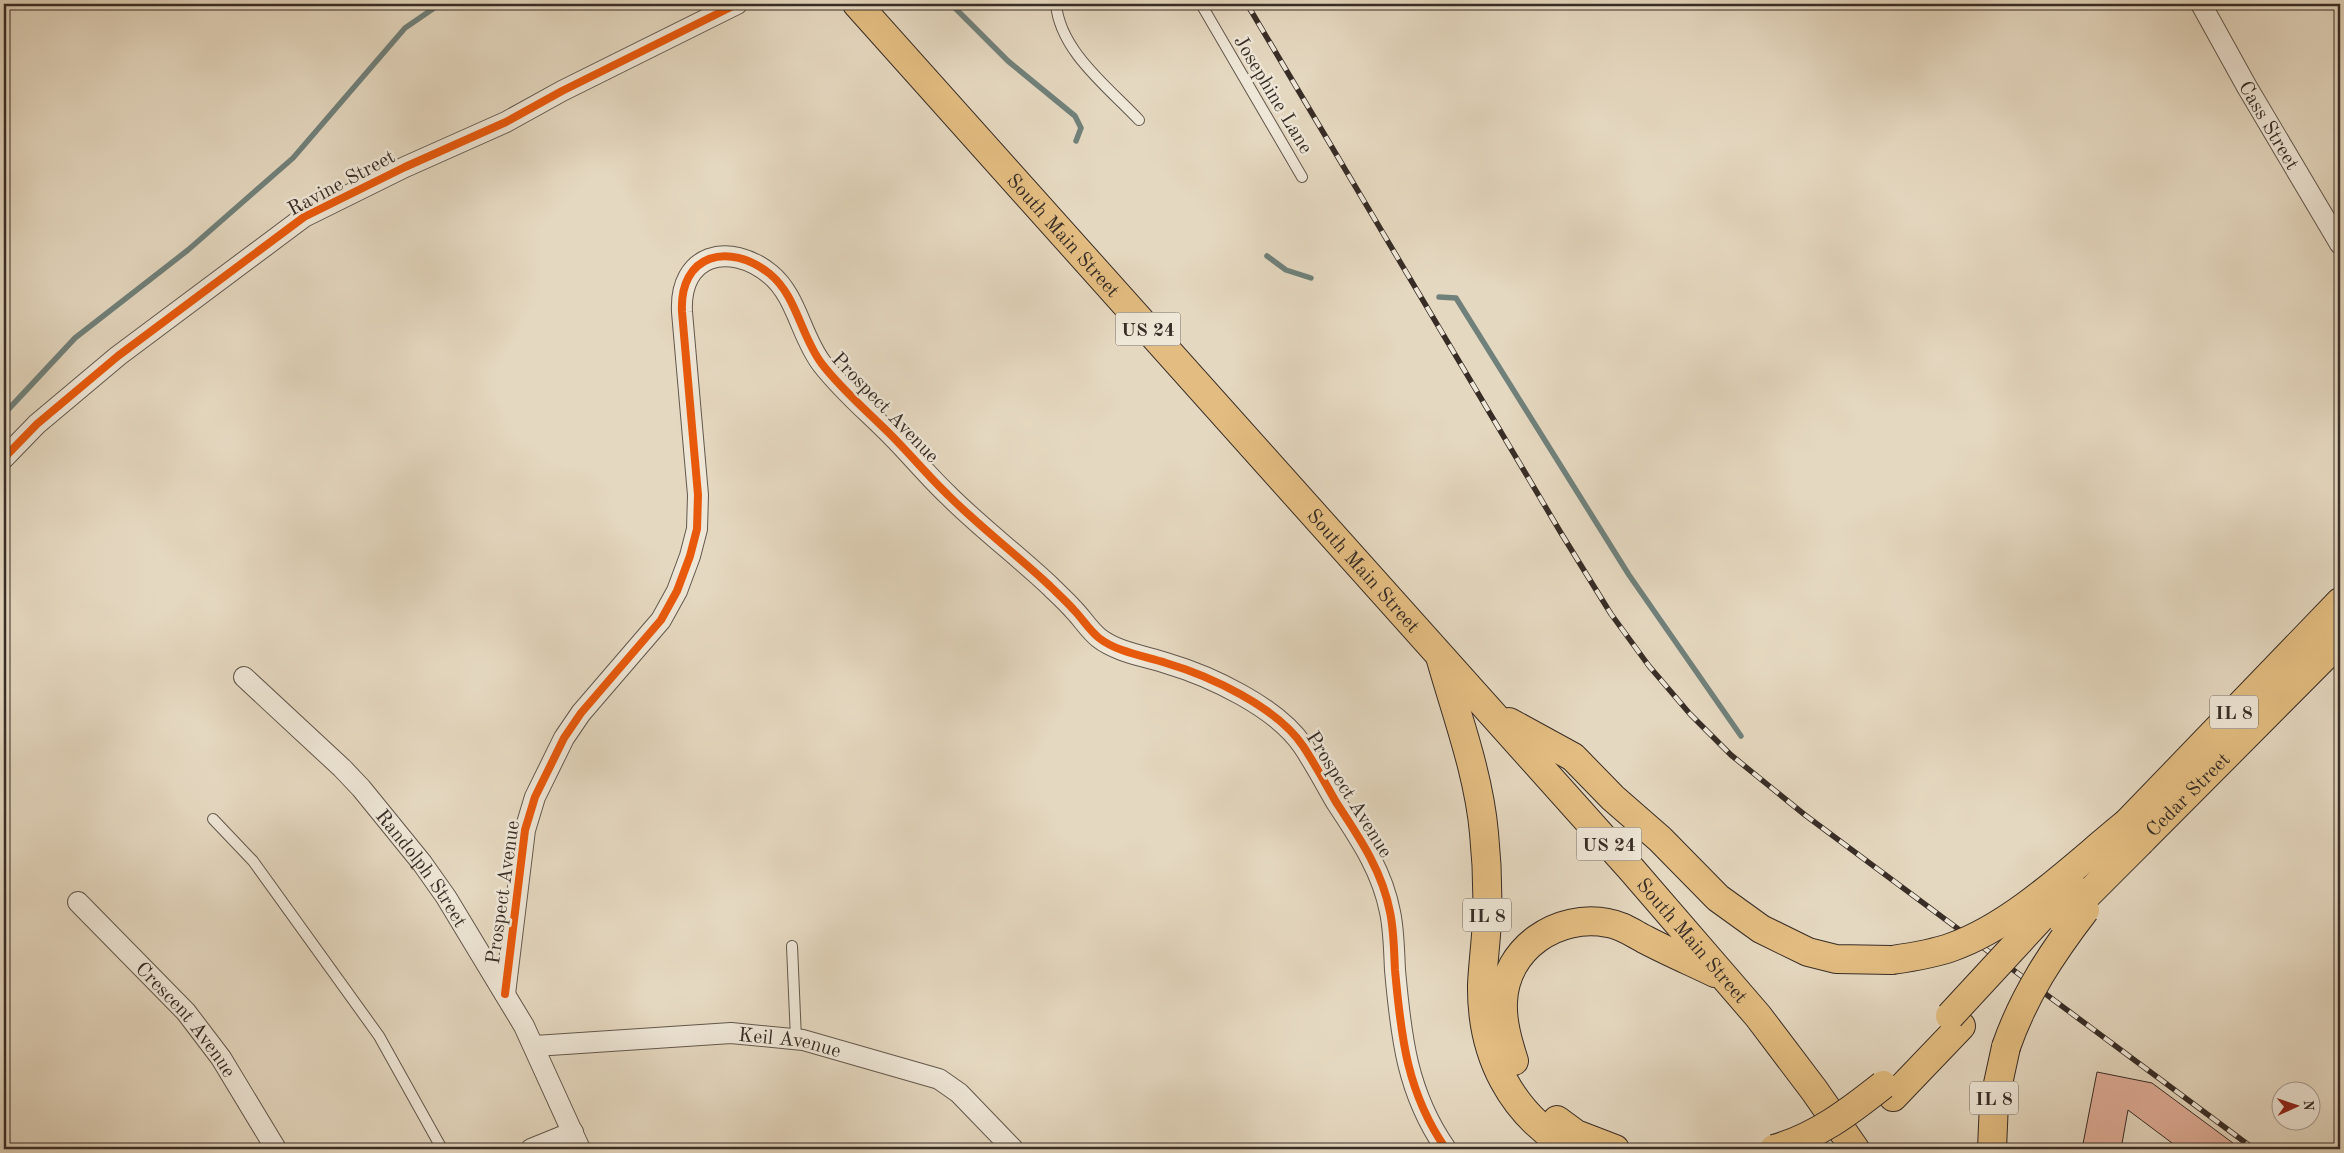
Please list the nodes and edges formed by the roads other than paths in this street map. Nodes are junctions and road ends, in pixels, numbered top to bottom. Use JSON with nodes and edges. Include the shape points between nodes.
{"nodes":[{"id":1,"x":737,"y":4,"type":"edge"},
{"id":2,"x":856,"y":4,"type":"edge"},
{"id":3,"x":1056,"y":4,"type":"edge"},
{"id":4,"x":1200,"y":4,"type":"edge"},
{"id":5,"x":2201,"y":4,"type":"edge"},
{"id":6,"x":1139,"y":120,"type":"dead end"},
{"id":7,"x":1302,"y":176,"type":"dead end"},
{"id":8,"x":2340,"y":244,"type":"edge"},
{"id":9,"x":4,"y":458,"type":"edge"},
{"id":10,"x":2340,"y":602,"type":"edge"},
{"id":11,"x":2340,"y":641,"type":"edge"},
{"id":12,"x":1439,"y":654,"type":"junction"},
{"id":13,"x":244,"y":677,"type":"dead end"},
{"id":14,"x":1491,"y":713,"type":"junction"},
{"id":15,"x":213,"y":819,"type":"dead end"},
{"id":16,"x":2134,"y":832,"type":"junction"},
{"id":17,"x":78,"y":902,"type":"dead end"},
{"id":18,"x":792,"y":946,"type":"dead end"},
{"id":19,"x":1724,"y":977,"type":"junction"},
{"id":20,"x":505,"y":994,"type":"junction"},
{"id":21,"x":796,"y":1039,"type":"junction"},
{"id":22,"x":535,"y":1046,"type":"junction"},
{"id":23,"x":1888,"y":1091,"type":"junction"},
{"id":24,"x":576,"y":1141,"type":"edge"},
{"id":25,"x":276,"y":1149,"type":"edge"},
{"id":26,"x":442,"y":1149,"type":"edge"},
{"id":27,"x":531,"y":1149,"type":"edge"},
{"id":28,"x":1013,"y":1149,"type":"edge"},
{"id":29,"x":1446,"y":1149,"type":"edge"},
{"id":30,"x":1572,"y":1149,"type":"edge"},
{"id":31,"x":1615,"y":1149,"type":"edge"},
{"id":32,"x":1774,"y":1149,"type":"edge"},
{"id":33,"x":1818,"y":1149,"type":"edge"},
{"id":34,"x":1855,"y":1149,"type":"edge"},
{"id":35,"x":1992,"y":1149,"type":"edge"}],
"edges":[{"from":1,"to":9,"type":"street","name":"Ravine Street","via":[[506,122],[304,217],[118,356],[38,424]]},
{"from":2,"to":12,"type":"main road","name":"South Main Street","number":"US 24"},
{"from":3,"to":6,"type":"lane","via":[[1057,17],[1076,54]]},
{"from":4,"to":7,"type":"lane","name":"Josephine Lane"},
{"from":5,"to":8,"type":"street","name":"Cass Street"},
{"from":10,"to":16,"type":"main road","name":"Cedar Street","number":"IL 8"},
{"from":11,"to":16,"type":"main road","name":"Cedar Street","number":"IL 8"},
{"from":12,"to":14,"type":"main road","name":"South Main Street","number":"US 24"},
{"from":12,"to":30,"type":"main road","number":"IL 8","via":[[1469,760],[1484,831],[1488,883],[1482,986],[1486,1030],[1499,1071],[1516,1102],[1546,1134]]},
{"from":13,"to":20,"type":"street","name":"Randolph Street","via":[[342,768],[401,837],[446,897]]},
{"from":14,"to":16,"type":"main road","bridge":true,"via":[[1572,757],[1718,898],[1761,929],[1780,941],[1836,959],[1892,960],[1933,954],[1955,946],[1987,931]]},
{"from":14,"to":19,"type":"main road","name":"South Main Street","number":"US 24"},
{"from":15,"to":26,"type":"lane","via":[[253,861],[379,1036]]},
{"from":16,"to":23,"type":"main road","number":"IL 8","bridge":true,"via":[[2028,934],[1956,1021]]},
{"from":16,"to":35,"type":"main road","number":"IL 8","bridge":true,"via":[[2089,905],[2030,989],[2006,1047],[1994,1102]]},
{"from":17,"to":25,"type":"street","name":"Crescent Avenue","via":[[186,1012],[221,1058]]},
{"from":18,"to":21,"type":"lane"},
{"from":19,"to":31,"type":"main road","number":"IL 8","via":[[1621,927],[1597,922],[1564,924],[1531,942],[1515,962],[1503,1003],[1508,1043],[1522,1078],[1540,1104],[1563,1125],[1576,1134]]},
{"from":19,"to":34,"type":"main road","name":"South Main Street","number":"US 24","via":[[1758,1016]]},
{"from":20,"to":22,"type":"street","name":"Randolph Street"},
{"from":20,"to":29,"type":"street","name":"Prospect Avenue","via":[[525,830],[534,797],[564,738],[581,713],[661,620],[677,591],[690,556],[698,495],[682,291],[692,273],[705,260],[719,256],[737,257],[760,268],[778,283],[820,362],[840,386],[941,489],[1074,609],[1099,638],[1173,665],[1259,705],[1294,734],[1379,871],[1391,913],[1403,1047],[1416,1093]]},
{"from":21,"to":22,"type":"street","name":"Keil Avenue","via":[[731,1034]]},
{"from":21,"to":28,"type":"street","name":"Keil Avenue","via":[[939,1079],[960,1093]]},
{"from":22,"to":24,"type":"street","name":"Randolph Street"},
{"from":23,"to":32,"type":"main road","number":"IL 8","bridge":true,"via":[[1815,1132]]},
{"from":23,"to":33,"type":"main road","number":"IL 8","via":[[1862,1122]]},
{"from":24,"to":27,"type":"street"}]}
